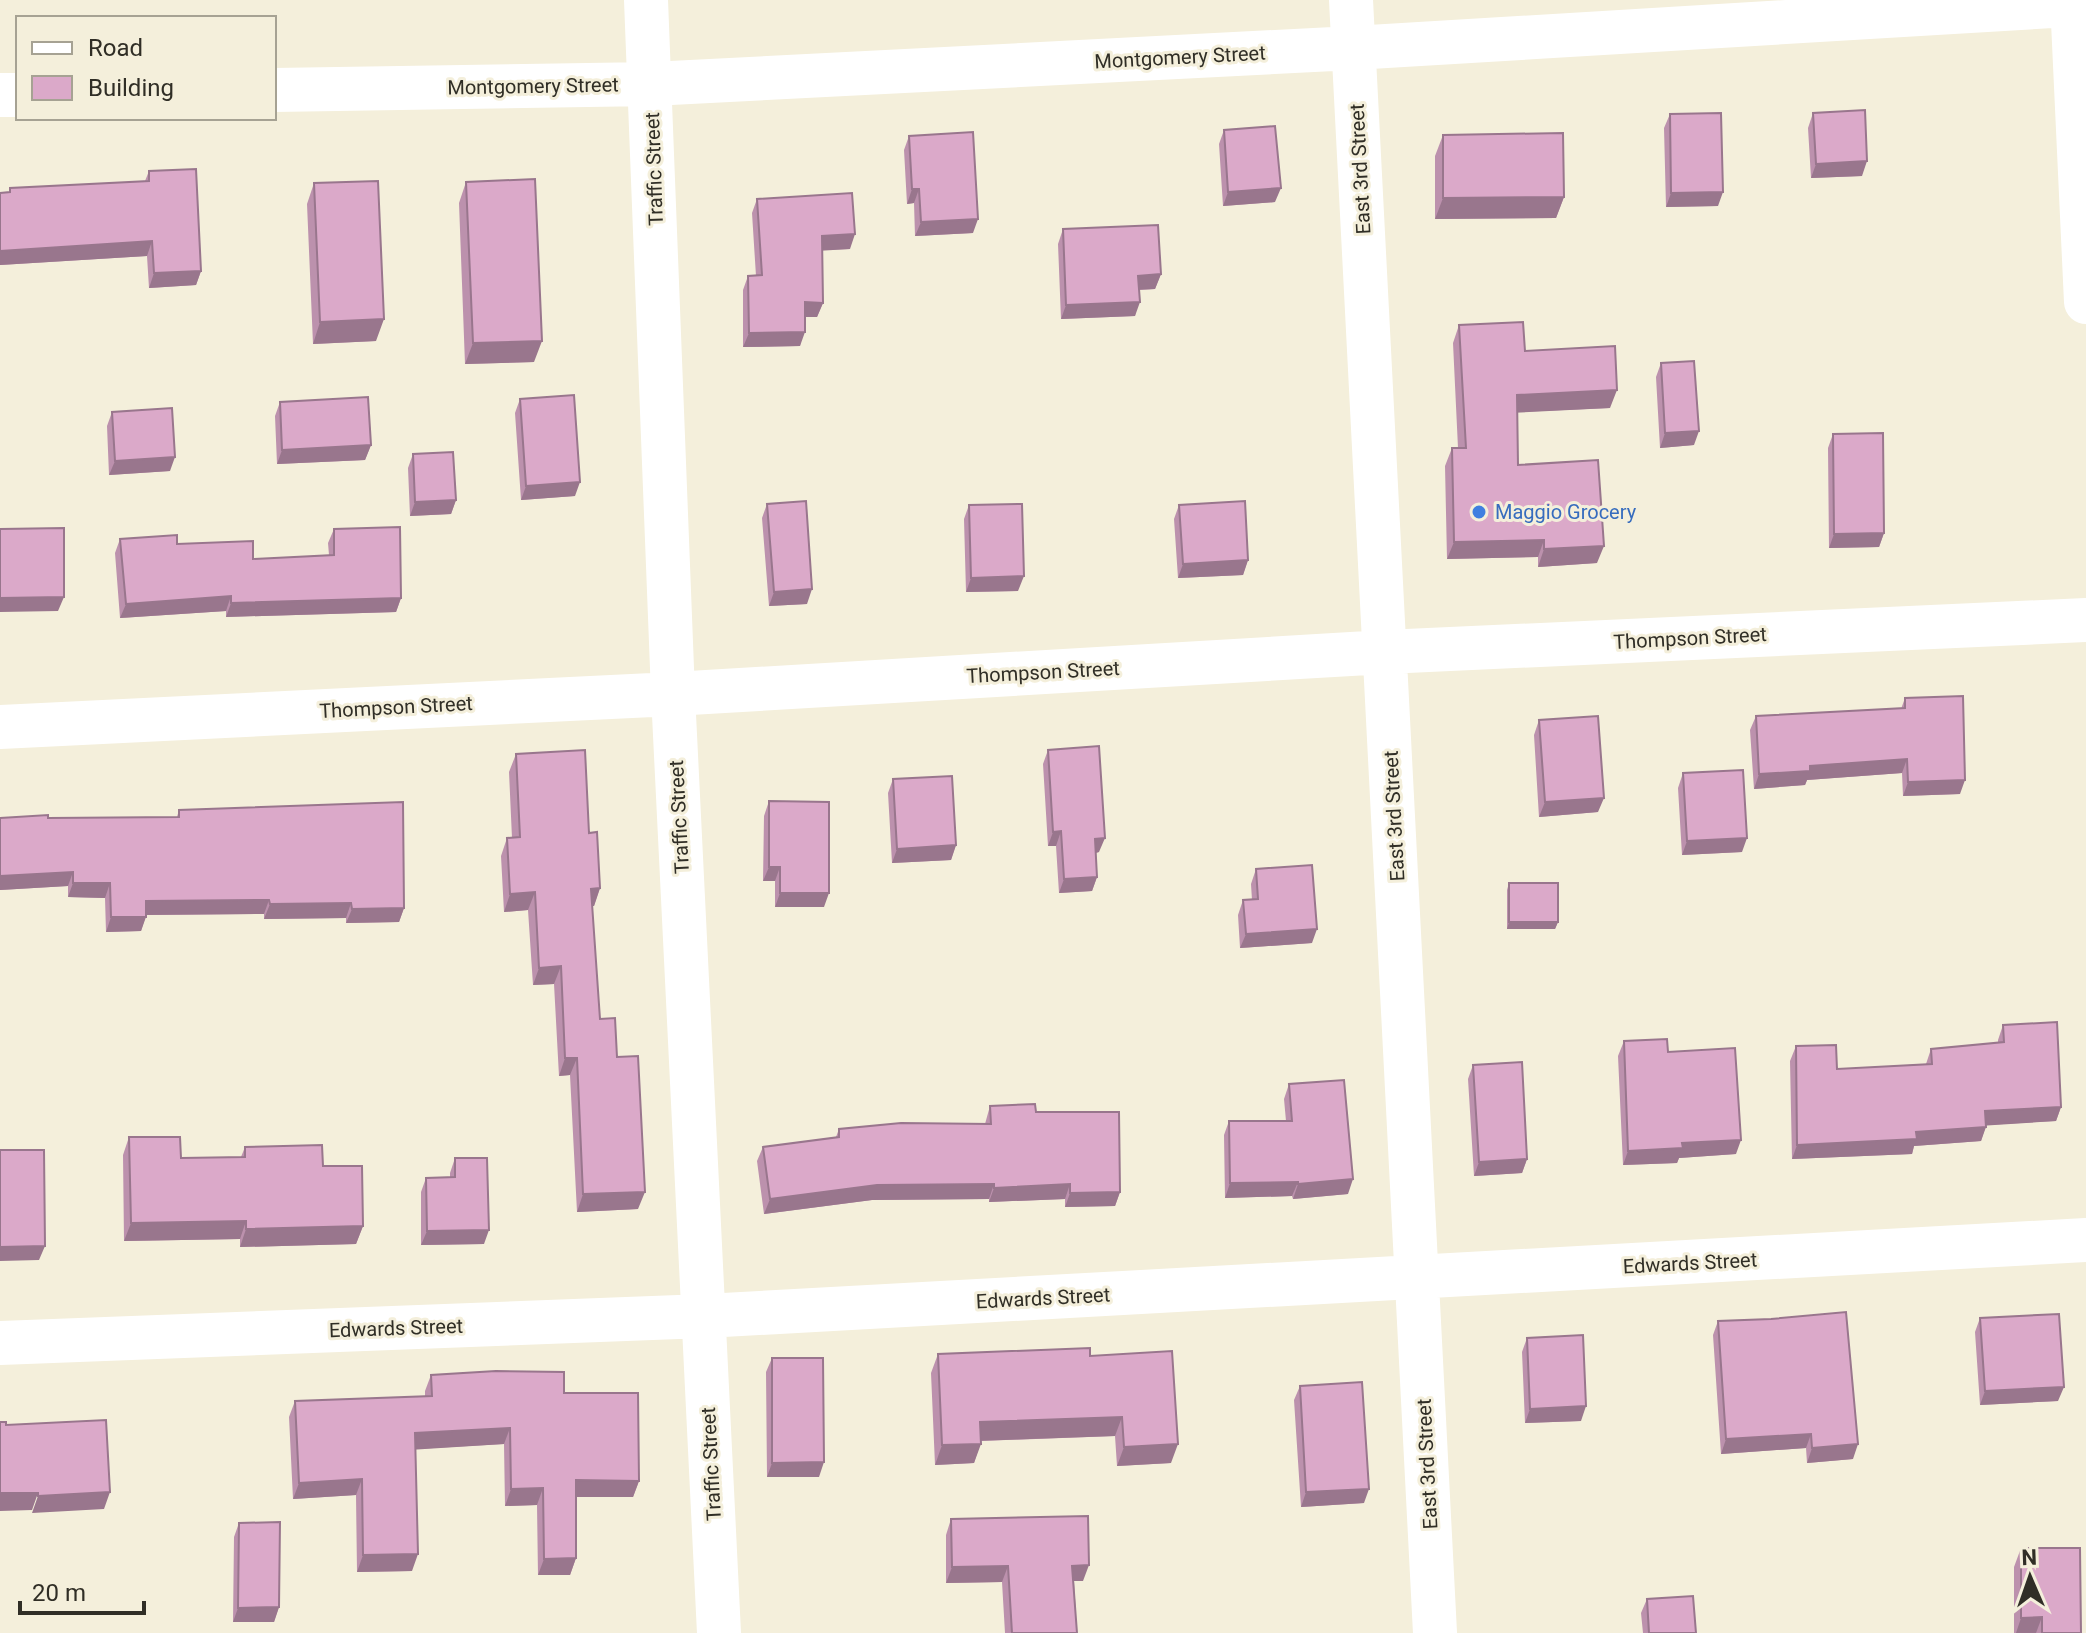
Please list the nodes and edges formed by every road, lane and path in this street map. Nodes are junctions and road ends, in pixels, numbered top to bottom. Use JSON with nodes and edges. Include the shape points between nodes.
{"nodes":[{"id":1,"x":646,"y":0,"type":"edge"},
{"id":2,"x":1351,"y":0,"type":"edge"},
{"id":3,"x":2077,"y":3,"type":"edge"},
{"id":4,"x":1353,"y":48,"type":"junction"},
{"id":5,"x":651,"y":84,"type":"junction"},
{"id":6,"x":276,"y":90,"type":"edge"},
{"id":7,"x":2086,"y":302,"type":"edge"},
{"id":8,"x":2086,"y":620,"type":"edge"},
{"id":9,"x":1385,"y":652,"type":"junction"},
{"id":10,"x":673,"y":694,"type":"junction"},
{"id":11,"x":0,"y":727,"type":"edge"},
{"id":12,"x":2086,"y":1240,"type":"edge"},
{"id":13,"x":1418,"y":1278,"type":"junction"},
{"id":14,"x":705,"y":1316,"type":"junction"},
{"id":15,"x":0,"y":1343,"type":"edge"},
{"id":16,"x":719,"y":1633,"type":"edge"},
{"id":17,"x":1435,"y":1633,"type":"edge"}],
"edges":[{"from":1,"to":5,"type":"street","name":"Traffic Street"},
{"from":2,"to":4,"type":"street","name":"East 3rd Street"},
{"from":3,"to":4,"type":"street","name":"Montgomery Street"},
{"from":3,"to":7,"type":"street"},
{"from":4,"to":5,"type":"street","name":"Montgomery Street"},
{"from":4,"to":9,"type":"street","name":"East 3rd Street"},
{"from":5,"to":6,"type":"street","name":"Montgomery Street"},
{"from":5,"to":10,"type":"street","name":"Traffic Street"},
{"from":8,"to":9,"type":"street","name":"Thompson Street"},
{"from":9,"to":10,"type":"street","name":"Thompson Street"},
{"from":9,"to":13,"type":"street","name":"East 3rd Street"},
{"from":10,"to":11,"type":"street","name":"Thompson Street"},
{"from":10,"to":14,"type":"street","name":"Traffic Street"},
{"from":12,"to":13,"type":"street","name":"Edwards Street"},
{"from":13,"to":14,"type":"street","name":"Edwards Street"},
{"from":13,"to":17,"type":"street","name":"East 3rd Street"},
{"from":14,"to":15,"type":"street","name":"Edwards Street"},
{"from":14,"to":16,"type":"street","name":"Traffic Street"}]}
